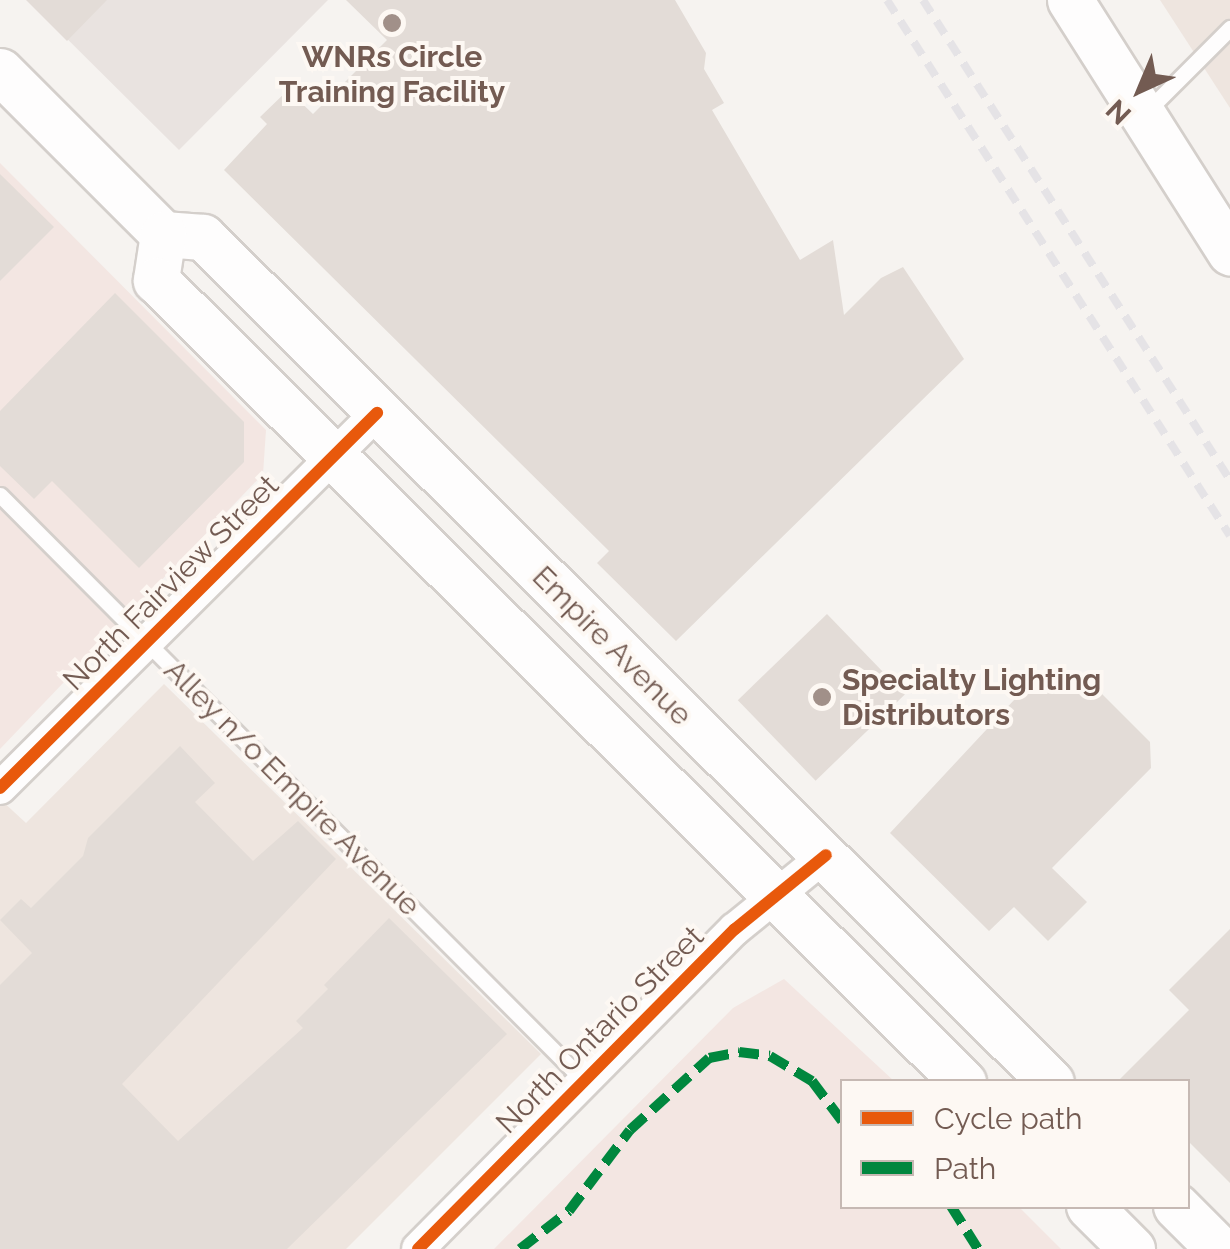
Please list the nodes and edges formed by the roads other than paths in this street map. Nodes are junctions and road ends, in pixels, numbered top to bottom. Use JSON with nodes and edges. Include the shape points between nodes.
{"nodes":[{"id":1,"x":1070,"y":0,"type":"edge"},
{"id":2,"x":1230,"y":28,"type":"edge"},
{"id":3,"x":0,"y":71,"type":"edge"},
{"id":4,"x":1143,"y":115,"type":"junction"},
{"id":5,"x":162,"y":234,"type":"junction"},
{"id":6,"x":1230,"y":252,"type":"edge"},
{"id":7,"x":377,"y":412,"type":"junction"},
{"id":8,"x":334,"y":457,"type":"junction"},
{"id":9,"x":0,"y":494,"type":"edge"},
{"id":10,"x":147,"y":644,"type":"junction"},
{"id":11,"x":0,"y":788,"type":"edge"},
{"id":12,"x":826,"y":855,"type":"junction"},
{"id":13,"x":776,"y":897,"type":"junction"},
{"id":14,"x":960,"y":1079,"type":"edge"},
{"id":15,"x":1048,"y":1079,"type":"edge"},
{"id":16,"x":584,"y":1081,"type":"junction"},
{"id":17,"x":1093,"y":1209,"type":"edge"},
{"id":18,"x":1179,"y":1209,"type":"edge"},
{"id":19,"x":418,"y":1249,"type":"edge"},
{"id":20,"x":1132,"y":1249,"type":"edge"},
{"id":21,"x":1219,"y":1249,"type":"edge"}],
"edges":[{"from":1,"to":4,"type":"main road"},
{"from":2,"to":4,"type":"lane"},
{"from":3,"to":5,"type":"main road"},
{"from":4,"to":6,"type":"main road"},
{"from":5,"to":7,"type":"main road","name":"Empire Avenue","via":[[202,236]]},
{"from":5,"to":8,"type":"main road","name":"Empire Avenue","via":[[156,280]]},
{"from":7,"to":8,"type":"street","name":"North Fairview Street"},
{"from":7,"to":12,"type":"main road","name":"Empire Avenue"},
{"from":8,"to":10,"type":"street","name":"North Fairview Street"},
{"from":8,"to":13,"type":"main road","name":"Empire Avenue"},
{"from":9,"to":10,"type":"lane","name":"Alley n/o Empire Avenue"},
{"from":10,"to":11,"type":"street","name":"North Fairview Street"},
{"from":10,"to":16,"type":"lane","name":"Alley n/o Empire Avenue"},
{"from":12,"to":13,"type":"street","name":"North Ontario Street"},
{"from":12,"to":15,"type":"main road","name":"Empire Avenue"},
{"from":13,"to":14,"type":"main road","name":"Empire Avenue"},
{"from":13,"to":16,"type":"street","name":"North Ontario Street"},
{"from":16,"to":19,"type":"street","name":"North Ontario Street"},
{"from":17,"to":20,"type":"main road"},
{"from":18,"to":21,"type":"main road"}]}
